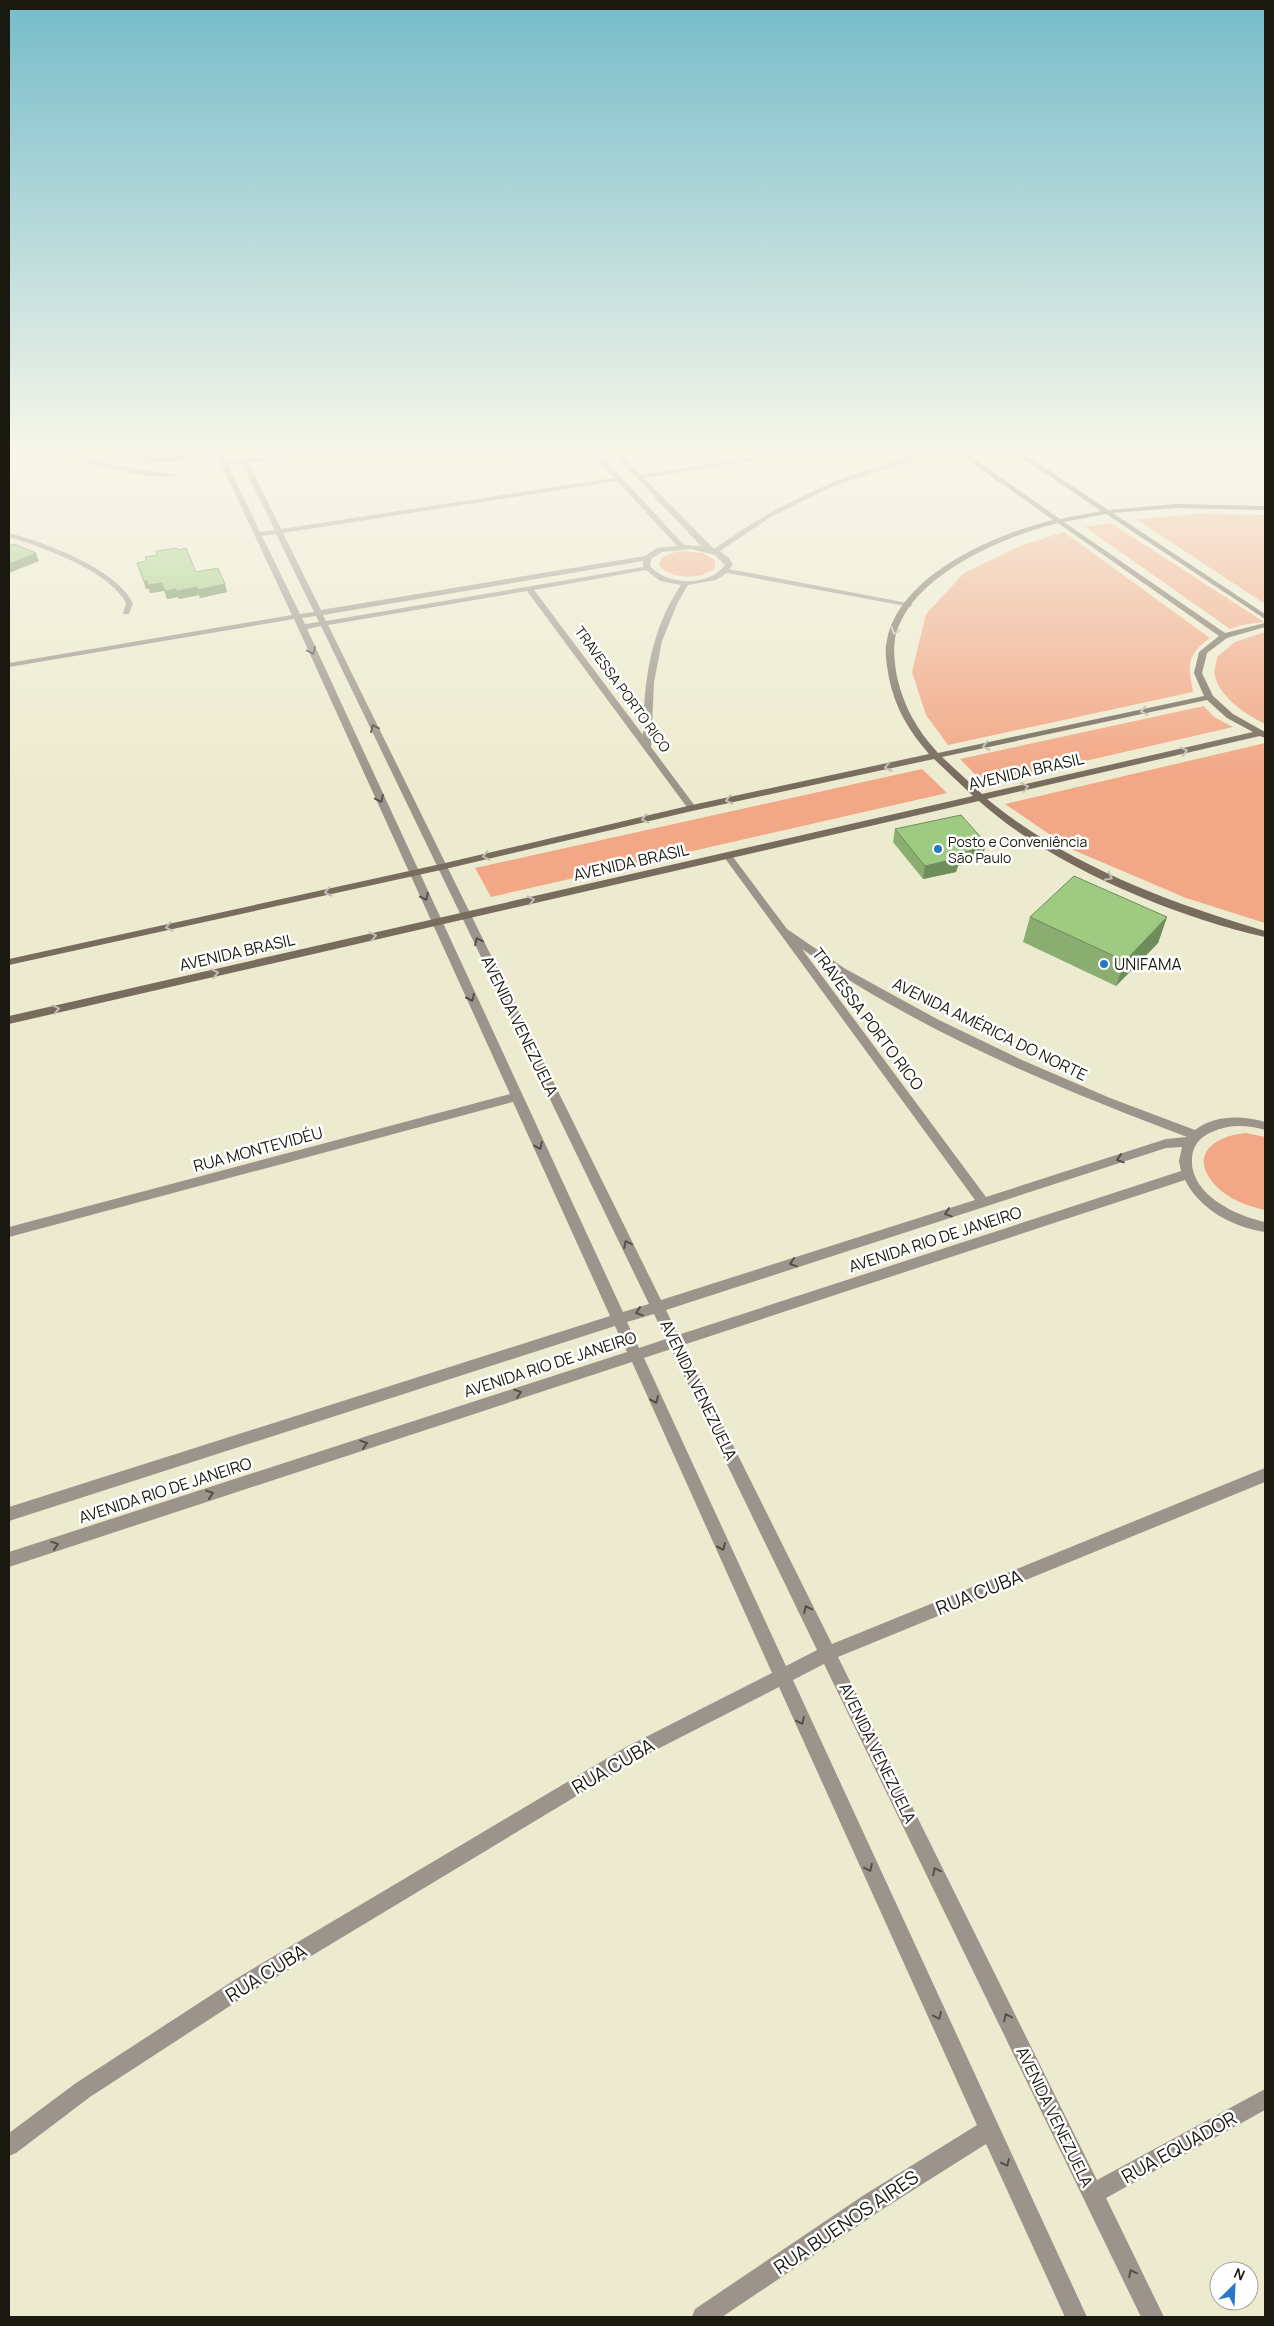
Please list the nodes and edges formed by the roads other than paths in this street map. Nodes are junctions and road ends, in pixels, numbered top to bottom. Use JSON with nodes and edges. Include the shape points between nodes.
{"nodes":[{"id":1,"x":71,"y":560,"type":"edge"},
{"id":2,"x":269,"y":560,"type":"edge"},
{"id":3,"x":293,"y":560,"type":"edge"},
{"id":4,"x":639,"y":560,"type":"edge"},
{"id":5,"x":647,"y":560,"type":"edge"},
{"id":6,"x":726,"y":560,"type":"edge"},
{"id":7,"x":957,"y":560,"type":"edge"},
{"id":8,"x":1115,"y":560,"type":"edge"},
{"id":9,"x":1179,"y":560,"type":"edge"},
{"id":10,"x":647,"y":568,"type":"junction"},
{"id":11,"x":726,"y":571,"type":"junction"},
{"id":12,"x":686,"y":583,"type":"junction"},
{"id":13,"x":529,"y":588,"type":"junction"},
{"id":14,"x":908,"y":605,"type":"junction"},
{"id":15,"x":126,"y":612,"type":"dead end"},
{"id":16,"x":318,"y":612,"type":"junction"},
{"id":17,"x":296,"y":616,"type":"junction"},
{"id":18,"x":1265,"y":617,"type":"edge"},
{"id":19,"x":323,"y":624,"type":"junction"},
{"id":20,"x":1265,"y":625,"type":"edge"},
{"id":21,"x":302,"y":627,"type":"junction"},
{"id":22,"x":1224,"y":636,"type":"junction"},
{"id":23,"x":9,"y":665,"type":"edge"},
{"id":24,"x":1209,"y":697,"type":"junction"},
{"id":25,"x":1263,"y":734,"type":"edge"},
{"id":26,"x":647,"y":747,"type":"junction"},
{"id":27,"x":936,"y":756,"type":"junction"},
{"id":28,"x":978,"y":797,"type":"junction"},
{"id":29,"x":692,"y":808,"type":"junction"},
{"id":30,"x":726,"y":855,"type":"junction"},
{"id":31,"x":441,"y":867,"type":"junction"},
{"id":32,"x":414,"y":873,"type":"junction"},
{"id":33,"x":465,"y":915,"type":"junction"},
{"id":34,"x":437,"y":922,"type":"junction"},
{"id":35,"x":783,"y":931,"type":"junction"},
{"id":36,"x":1265,"y":934,"type":"edge"},
{"id":37,"x":9,"y":962,"type":"edge"},
{"id":38,"x":9,"y":1020,"type":"edge"},
{"id":39,"x":516,"y":1097,"type":"junction"},
{"id":40,"x":1265,"y":1126,"type":"edge"},
{"id":41,"x":1193,"y":1138,"type":"junction"},
{"id":42,"x":1188,"y":1174,"type":"junction"},
{"id":43,"x":983,"y":1202,"type":"junction"},
{"id":44,"x":1265,"y":1227,"type":"edge"},
{"id":45,"x":9,"y":1232,"type":"edge"},
{"id":46,"x":658,"y":1306,"type":"junction"},
{"id":47,"x":619,"y":1319,"type":"junction"},
{"id":48,"x":675,"y":1342,"type":"junction"},
{"id":49,"x":635,"y":1355,"type":"junction"},
{"id":50,"x":1265,"y":1475,"type":"edge"},
{"id":51,"x":9,"y":1514,"type":"edge"},
{"id":52,"x":9,"y":1560,"type":"edge"},
{"id":53,"x":829,"y":1653,"type":"junction"},
{"id":54,"x":781,"y":1676,"type":"junction"},
{"id":55,"x":1265,"y":2099,"type":"edge"},
{"id":56,"x":990,"y":2128,"type":"junction"},
{"id":57,"x":9,"y":2146,"type":"edge"},
{"id":58,"x":1093,"y":2194,"type":"junction"},
{"id":59,"x":703,"y":2317,"type":"edge"},
{"id":60,"x":1076,"y":2317,"type":"edge"},
{"id":61,"x":1153,"y":2317,"type":"edge"}],
"edges":[{"from":1,"to":15,"type":"street","via":[[109,580],[129,600]]},
{"from":2,"to":17,"type":"street","name":"AVENIDA VENEZUELA"},
{"from":3,"to":16,"type":"street","name":"AVENIDA VENEZUELA"},
{"from":4,"to":16,"type":"street"},
{"from":5,"to":10,"type":"street"},
{"from":6,"to":11,"type":"street","via":[[729,565]]},
{"from":7,"to":14,"type":"main road","via":[[920,590]]},
{"from":8,"to":22,"type":"main road"},
{"from":9,"to":18,"type":"main road"},
{"from":10,"to":12,"type":"street","via":[[654,576]]},
{"from":10,"to":13,"type":"street"},
{"from":11,"to":12,"type":"street","via":[[711,580]]},
{"from":11,"to":14,"type":"street"},
{"from":12,"to":26,"type":"street","via":[[658,632],[648,703]]},
{"from":13,"to":19,"type":"street"},
{"from":13,"to":26,"type":"street","name":"TRAVESSA PORTO RICO"},
{"from":14,"to":27,"type":"main road","one_way":true,"via":[[900,616],[890,646],[894,680],[905,716]]},
{"from":16,"to":17,"type":"street"},
{"from":16,"to":19,"type":"street","name":"AVENIDA VENEZUELA"},
{"from":17,"to":21,"type":"street","name":"AVENIDA VENEZUELA"},
{"from":17,"to":23,"type":"street"},
{"from":19,"to":21,"type":"street"},
{"from":31,"to":19,"type":"street","name":"AVENIDA VENEZUELA","one_way":true},
{"from":20,"to":22,"type":"main road"},
{"from":21,"to":32,"type":"street","name":"AVENIDA VENEZUELA","one_way":true},
{"from":22,"to":24,"type":"main road","via":[[1203,652],[1198,673]]},
{"from":24,"to":25,"type":"main road","via":[[1230,716]]},
{"from":24,"to":27,"type":"main road","name":"AVENIDA BRASIL","one_way":true},
{"from":28,"to":25,"type":"main road","name":"AVENIDA BRASIL","one_way":true},
{"from":26,"to":29,"type":"street","name":"TRAVESSA PORTO RICO"},
{"from":27,"to":28,"type":"main road"},
{"from":27,"to":29,"type":"main road","name":"AVENIDA BRASIL","one_way":true},
{"from":28,"to":30,"type":"main road","name":"AVENIDA BRASIL"},
{"from":28,"to":36,"type":"main road","one_way":true,"via":[[1052,849],[1136,890],[1214,921]]},
{"from":29,"to":31,"type":"main road","name":"AVENIDA BRASIL","one_way":true},
{"from":33,"to":30,"type":"main road","name":"AVENIDA BRASIL","one_way":true},
{"from":30,"to":35,"type":"street","name":"TRAVESSA PORTO RICO"},
{"from":31,"to":32,"type":"main road","name":"AVENIDA BRASIL"},
{"from":31,"to":33,"type":"street","name":"AVENIDA VENEZUELA"},
{"from":32,"to":34,"type":"street","name":"AVENIDA VENEZUELA","one_way":true},
{"from":32,"to":37,"type":"main road","name":"AVENIDA BRASIL","one_way":true},
{"from":33,"to":34,"type":"main road","name":"AVENIDA BRASIL"},
{"from":46,"to":33,"type":"street","name":"AVENIDA VENEZUELA","one_way":true},
{"from":38,"to":34,"type":"main road","name":"AVENIDA BRASIL","one_way":true},
{"from":34,"to":39,"type":"street","name":"AVENIDA VENEZUELA","one_way":true},
{"from":35,"to":41,"type":"street","name":"AVENIDA AMÉRICA DO NORTE","via":[[848,975],[921,1016],[1087,1094]]},
{"from":35,"to":43,"type":"street","name":"TRAVESSA PORTO RICO"},
{"from":39,"to":45,"type":"street","name":"RUA MONTEVIDÉU"},
{"from":39,"to":47,"type":"street","name":"AVENIDA VENEZUELA","one_way":true},
{"from":40,"to":41,"type":"street","via":[[1225,1122],[1205,1128]]},
{"from":41,"to":42,"type":"street","via":[[1185,1151]]},
{"from":41,"to":43,"type":"street","name":"AVENIDA RIO DE JANEIRO","one_way":true},
{"from":42,"to":44,"type":"street","via":[[1191,1184],[1212,1205],[1232,1217]]},
{"from":42,"to":48,"type":"street","name":"AVENIDA RIO DE JANEIRO"},
{"from":43,"to":46,"type":"street","name":"AVENIDA RIO DE JANEIRO","one_way":true},
{"from":46,"to":47,"type":"street","name":"AVENIDA RIO DE JANEIRO","one_way":true},
{"from":46,"to":48,"type":"street","name":"AVENIDA VENEZUELA"},
{"from":47,"to":49,"type":"street","name":"AVENIDA VENEZUELA"},
{"from":47,"to":51,"type":"street","name":"AVENIDA RIO DE JANEIRO"},
{"from":48,"to":49,"type":"street","name":"AVENIDA RIO DE JANEIRO"},
{"from":53,"to":48,"type":"street","name":"AVENIDA VENEZUELA","one_way":true},
{"from":52,"to":49,"type":"street","name":"AVENIDA RIO DE JANEIRO","one_way":true},
{"from":49,"to":54,"type":"street","name":"AVENIDA VENEZUELA","one_way":true},
{"from":50,"to":53,"type":"street","name":"RUA CUBA"},
{"from":53,"to":54,"type":"street","name":"RUA CUBA"},
{"from":58,"to":53,"type":"street","name":"AVENIDA VENEZUELA","one_way":true},
{"from":54,"to":56,"type":"street","name":"AVENIDA VENEZUELA","one_way":true},
{"from":54,"to":57,"type":"street","name":"RUA CUBA","via":[[632,1754],[271,1969],[82,2090]]},
{"from":55,"to":58,"type":"street","name":"RUA EQUADOR"},
{"from":56,"to":59,"type":"street","name":"RUA BUENOS AIRES"},
{"from":56,"to":60,"type":"street","name":"AVENIDA VENEZUELA","one_way":true},
{"from":61,"to":58,"type":"street","name":"AVENIDA VENEZUELA","one_way":true}]}
